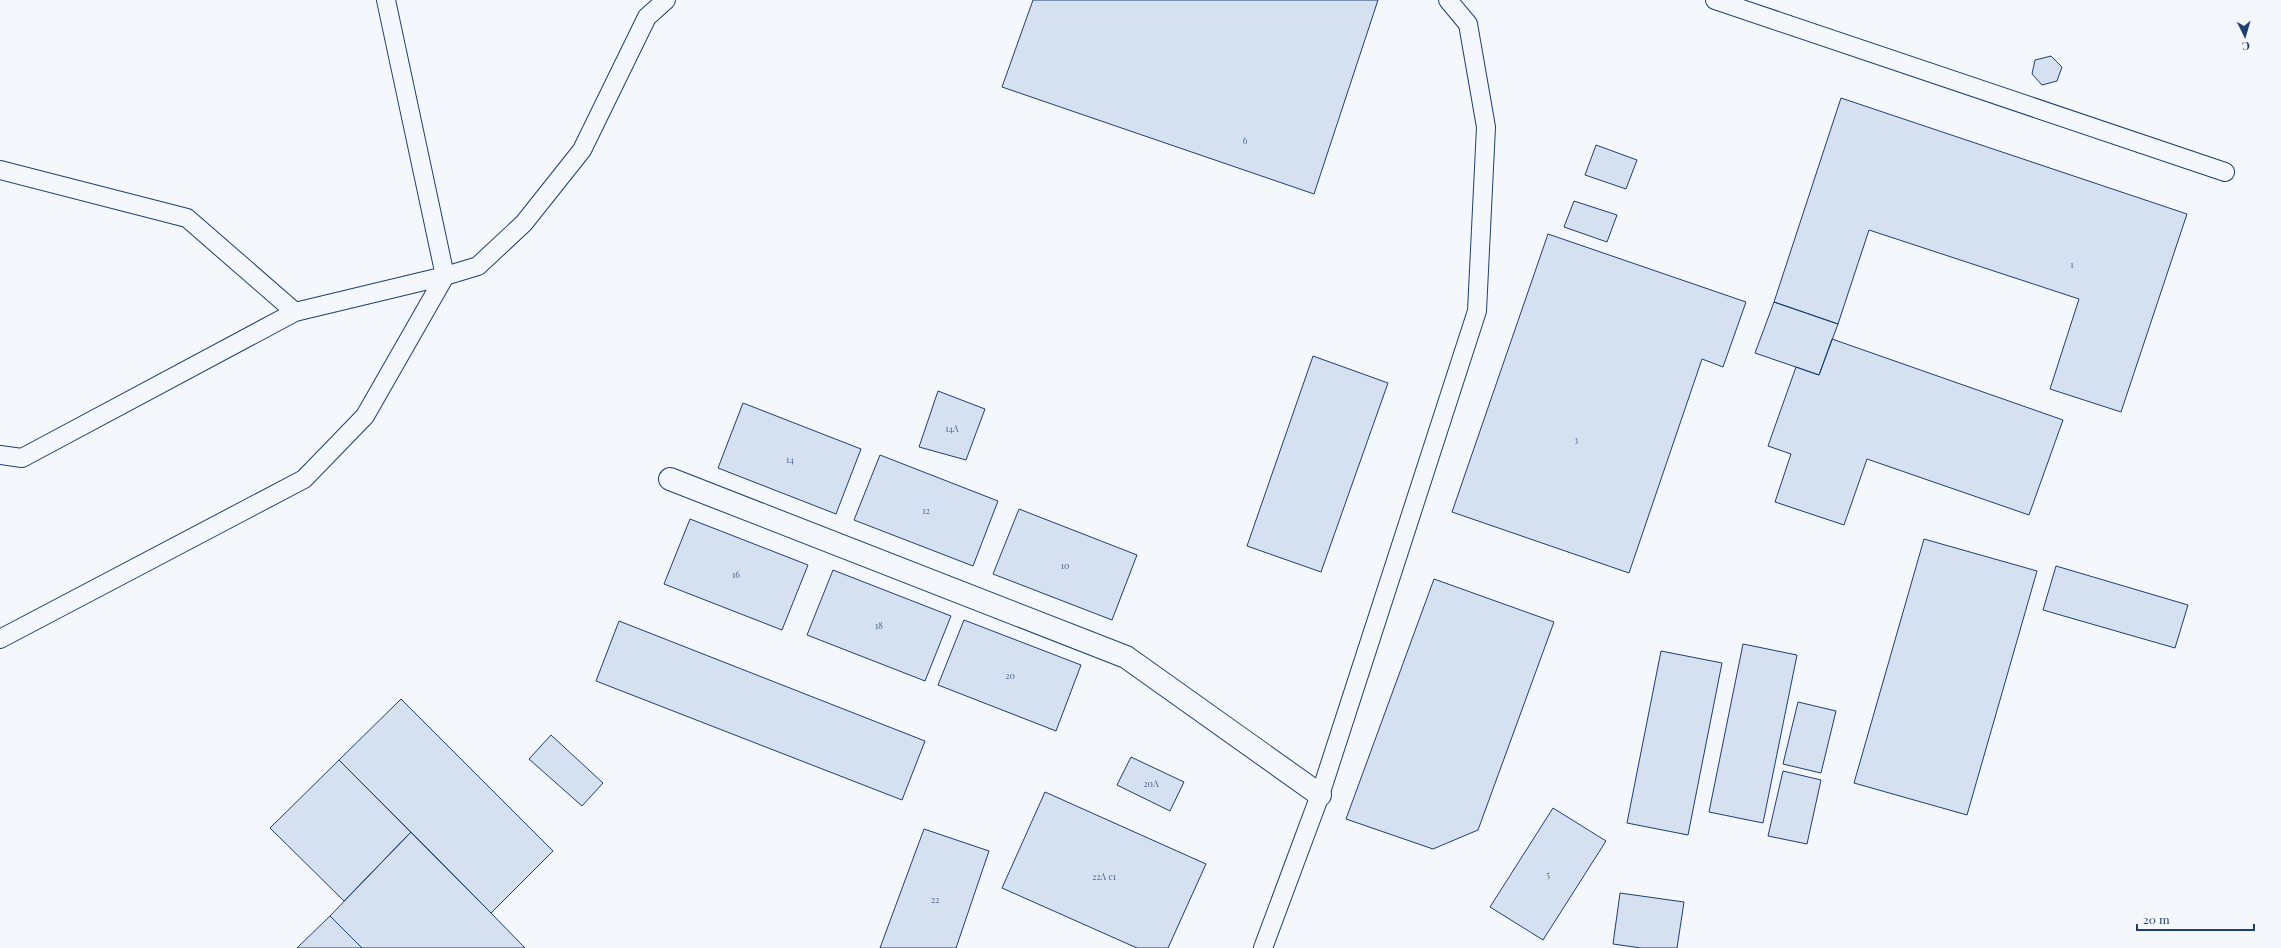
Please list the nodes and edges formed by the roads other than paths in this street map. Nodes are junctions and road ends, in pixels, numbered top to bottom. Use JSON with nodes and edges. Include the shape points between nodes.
{"nodes":[{"id":1,"x":386,"y":0,"type":"edge"},
{"id":2,"x":666,"y":0,"type":"edge"},
{"id":3,"x":1448,"y":0,"type":"edge"},
{"id":4,"x":1715,"y":0,"type":"edge"},
{"id":5,"x":0,"y":170,"type":"edge"},
{"id":6,"x":2225,"y":172,"type":"dead end"},
{"id":7,"x":445,"y":276,"type":"junction"},
{"id":8,"x":295,"y":312,"type":"junction"},
{"id":9,"x":0,"y":455,"type":"edge"},
{"id":10,"x":670,"y":479,"type":"dead end"},
{"id":11,"x":0,"y":639,"type":"edge"},
{"id":12,"x":1320,"y":795,"type":"junction"},
{"id":13,"x":1263,"y":948,"type":"edge"}],
"edges":[{"from":1,"to":7,"type":"lane"},
{"from":2,"to":7,"type":"lane","via":[[647,17],[582,150],[529,217],[478,266]]},
{"from":3,"to":12,"type":"lane","via":[[1468,24],[1486,127],[1477,311]]},
{"from":4,"to":6,"type":"lane"},
{"from":5,"to":8,"type":"lane","via":[[187,218]]},
{"from":7,"to":8,"type":"lane"},
{"from":7,"to":11,"type":"lane","via":[[365,416],[304,479]]},
{"from":8,"to":9,"type":"lane","via":[[22,458]]},
{"from":10,"to":12,"type":"street","via":[[1126,657]]},
{"from":12,"to":13,"type":"lane"}]}
